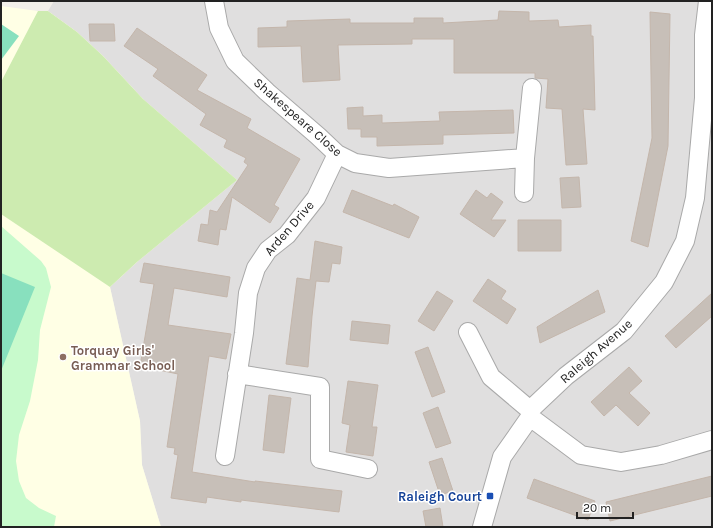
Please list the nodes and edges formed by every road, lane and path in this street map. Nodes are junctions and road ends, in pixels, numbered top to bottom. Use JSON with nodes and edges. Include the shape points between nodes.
{"nodes":[{"id":1,"x":214,"y":1,"type":"edge"},
{"id":2,"x":708,"y":1,"type":"edge"},
{"id":3,"x":532,"y":88,"type":"dead end"},
{"id":4,"x":337,"y":154,"type":"junction"},
{"id":5,"x":525,"y":158,"type":"junction"},
{"id":6,"x":705,"y":160,"type":"edge"},
{"id":7,"x":524,"y":193,"type":"dead end"},
{"id":8,"x":468,"y":332,"type":"dead end"},
{"id":9,"x":237,"y":374,"type":"junction"},
{"id":10,"x":530,"y":413,"type":"junction"},
{"id":11,"x":712,"y":440,"type":"edge"},
{"id":12,"x":225,"y":456,"type":"dead end"},
{"id":13,"x":368,"y":469,"type":"dead end"},
{"id":14,"x":482,"y":527,"type":"edge"}],
"edges":[{"from":1,"to":4,"type":"street","name":"Shakespeare Close","via":[[219,28],[235,61]]},
{"from":2,"to":6,"type":"street","name":"Raleigh Avenue","via":[[704,35]]},
{"from":3,"to":5,"type":"street"},
{"from":4,"to":5,"type":"street","name":"Shakespeare Close","via":[[355,163],[389,168]]},
{"from":4,"to":9,"type":"street","name":"Arden Drive","via":[[316,198],[287,235],[268,250],[256,268],[248,293]]},
{"from":5,"to":7,"type":"street"},
{"from":6,"to":10,"type":"street","name":"Raleigh Avenue","via":[[685,241],[664,282],[624,330],[566,376]]},
{"from":8,"to":10,"type":"street","via":[[491,378]]},
{"from":9,"to":12,"type":"street","name":"Arden Drive"},
{"from":9,"to":13,"type":"street","via":[[320,387],[320,459]]},
{"from":10,"to":11,"type":"street","via":[[581,455],[621,462],[661,455]]},
{"from":10,"to":14,"type":"street","name":"Raleigh Avenue","via":[[502,457]]}]}
